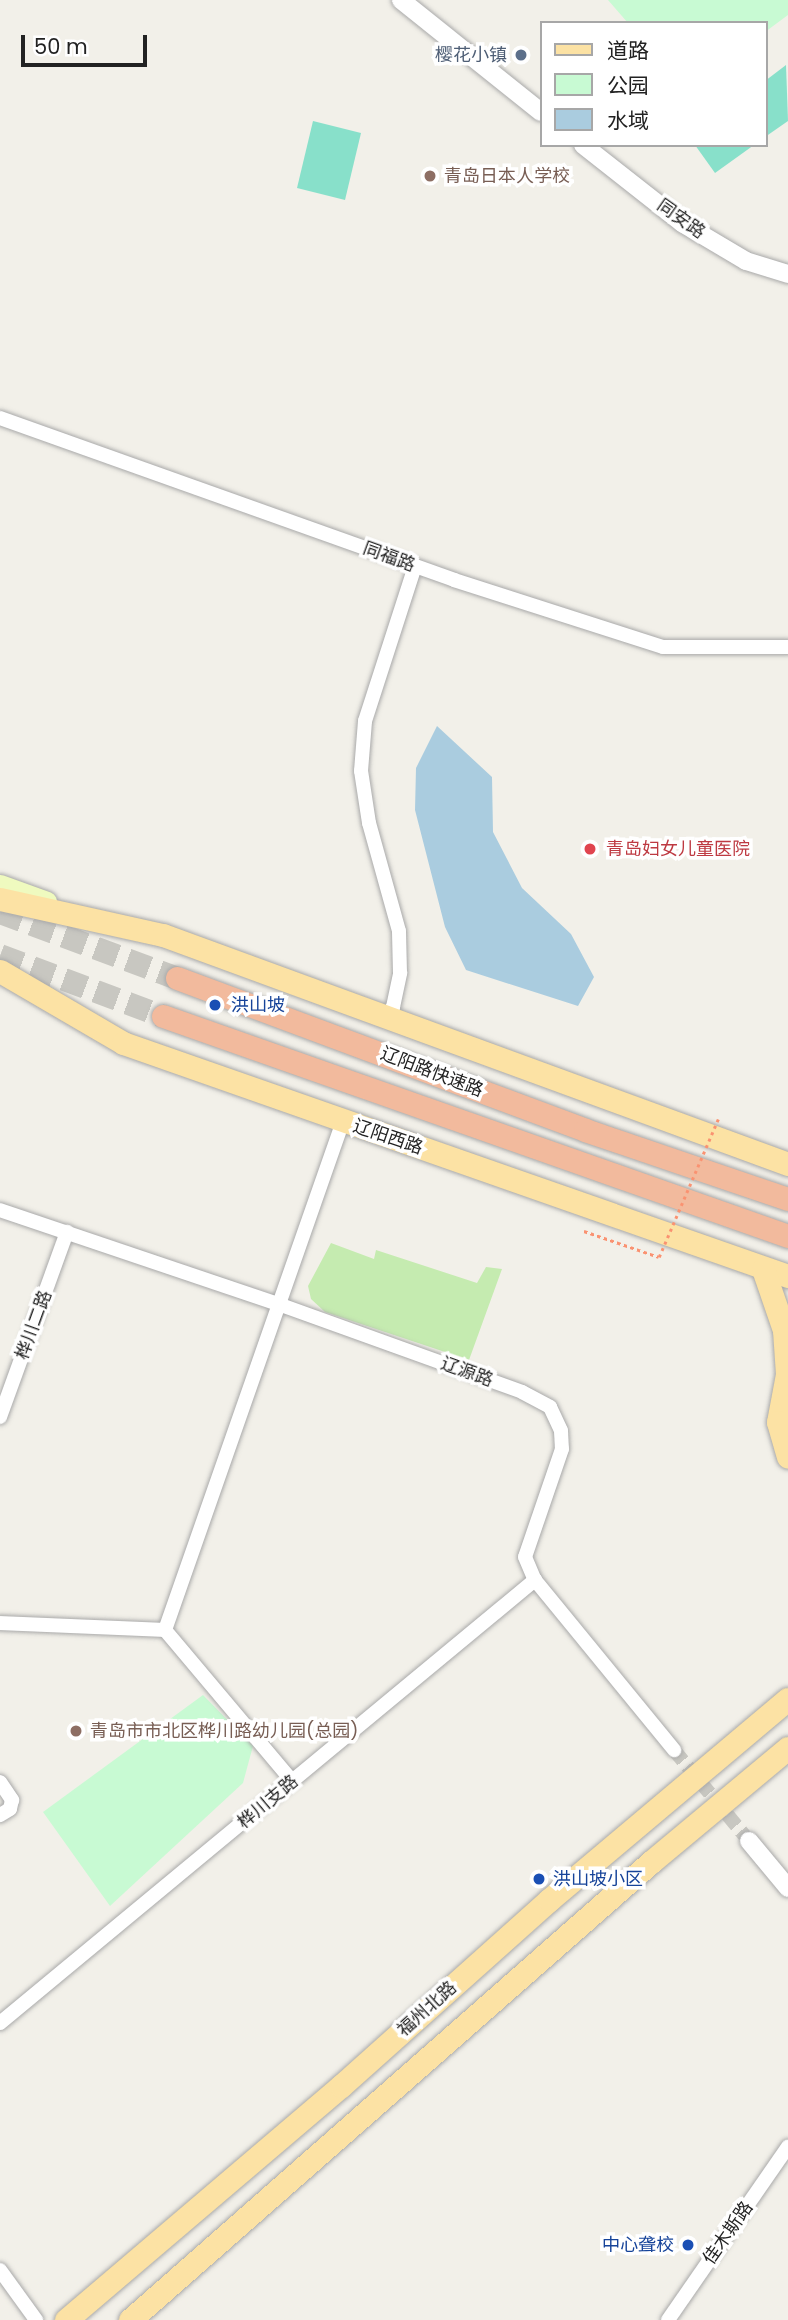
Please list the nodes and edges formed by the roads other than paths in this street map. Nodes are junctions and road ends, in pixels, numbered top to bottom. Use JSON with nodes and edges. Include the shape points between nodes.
{"nodes":[{"id":1,"x":401,"y":0,"type":"edge"},
{"id":2,"x":540,"y":111,"type":"edge"},
{"id":3,"x":586,"y":147,"type":"edge"},
{"id":4,"x":788,"y":274,"type":"edge"},
{"id":5,"x":0,"y":418,"type":"edge"},
{"id":6,"x":415,"y":566,"type":"junction"},
{"id":7,"x":788,"y":647,"type":"edge"},
{"id":8,"x":0,"y":884,"type":"edge"},
{"id":9,"x":0,"y":899,"type":"edge"},
{"id":10,"x":104,"y":922,"type":"junction"},
{"id":11,"x":0,"y":971,"type":"edge"},
{"id":12,"x":177,"y":978,"type":"tunnel mouth"},
{"id":13,"x":163,"y":1016,"type":"tunnel mouth"},
{"id":14,"x":385,"y":1017,"type":"junction"},
{"id":15,"x":343,"y":1121,"type":"junction"},
{"id":16,"x":788,"y":1164,"type":"edge"},
{"id":17,"x":788,"y":1199,"type":"edge"},
{"id":18,"x":0,"y":1210,"type":"edge"},
{"id":19,"x":67,"y":1232,"type":"junction"},
{"id":20,"x":788,"y":1236,"type":"edge"},
{"id":21,"x":764,"y":1269,"type":"junction"},
{"id":22,"x":788,"y":1276,"type":"edge"},
{"id":23,"x":281,"y":1305,"type":"junction"},
{"id":24,"x":0,"y":1417,"type":"edge"},
{"id":25,"x":788,"y":1457,"type":"edge"},
{"id":26,"x":535,"y":1580,"type":"junction"},
{"id":27,"x":0,"y":1623,"type":"edge"},
{"id":28,"x":164,"y":1630,"type":"junction"},
{"id":29,"x":786,"y":1698,"type":"edge"},
{"id":30,"x":788,"y":1748,"type":"edge"},
{"id":31,"x":674,"y":1750,"type":"tunnel mouth"},
{"id":32,"x":292,"y":1781,"type":"junction"},
{"id":33,"x":0,"y":1782,"type":"edge"},
{"id":34,"x":0,"y":1815,"type":"edge"},
{"id":35,"x":749,"y":1841,"type":"tunnel mouth"},
{"id":36,"x":788,"y":1888,"type":"edge"},
{"id":37,"x":0,"y":2023,"type":"edge"},
{"id":38,"x":788,"y":2147,"type":"edge"},
{"id":39,"x":0,"y":2270,"type":"edge"},
{"id":40,"x":36,"y":2320,"type":"edge"},
{"id":41,"x":66,"y":2320,"type":"edge"},
{"id":42,"x":131,"y":2320,"type":"edge"},
{"id":43,"x":668,"y":2320,"type":"edge"}],
"edges":[{"from":1,"to":2,"type":"street"},
{"from":3,"to":4,"type":"street","name":"同安路","via":[[682,223],[746,261]]},
{"from":5,"to":6,"type":"street","name":"同福路"},
{"from":6,"to":7,"type":"street","name":"同福路","via":[[663,647]]},
{"from":6,"to":14,"type":"street","via":[[365,722],[361,771],[369,822],[399,931],[400,973],[393,1007]]},
{"from":8,"to":10,"type":"main road"},
{"from":9,"to":10,"type":"main road"},
{"from":10,"to":14,"type":"main road","via":[[163,934]]},
{"from":11,"to":15,"type":"main road","name":"辽阳西路","via":[[123,1042]]},
{"from":12,"to":17,"type":"highway","name":"辽阳路快速路"},
{"from":13,"to":20,"type":"highway","name":"辽阳路快速路"},
{"from":14,"to":16,"type":"main road"},
{"from":15,"to":21,"type":"main road","name":"辽阳西路"},
{"from":15,"to":23,"type":"street"},
{"from":18,"to":19,"type":"street","name":"辽源路"},
{"from":19,"to":23,"type":"street","name":"辽源路"},
{"from":19,"to":24,"type":"street","name":"桦川二路"},
{"from":21,"to":22,"type":"main road","name":"辽阳西路"},
{"from":21,"to":25,"type":"main road","via":[[784,1330],[787,1374],[778,1422]]},
{"from":23,"to":26,"type":"street","name":"辽源路","via":[[522,1392],[550,1407],[561,1431],[562,1449],[525,1557]]},
{"from":23,"to":28,"type":"street"},
{"from":26,"to":31,"type":"street","name":"辽源路"},
{"from":26,"to":32,"type":"street","name":"桦川支路"},
{"from":27,"to":28,"type":"street"},
{"from":28,"to":32,"type":"street"},
{"from":29,"to":41,"type":"main road","name":"福州北路"},
{"from":30,"to":42,"type":"main road","via":[[651,1862]]},
{"from":32,"to":37,"type":"street","name":"桦川支路"},
{"from":33,"to":34,"type":"street","via":[[12,1800],[10,1809]]},
{"from":35,"to":36,"type":"street"},
{"from":38,"to":43,"type":"street","name":"佳木斯路"},
{"from":39,"to":40,"type":"street"}]}
